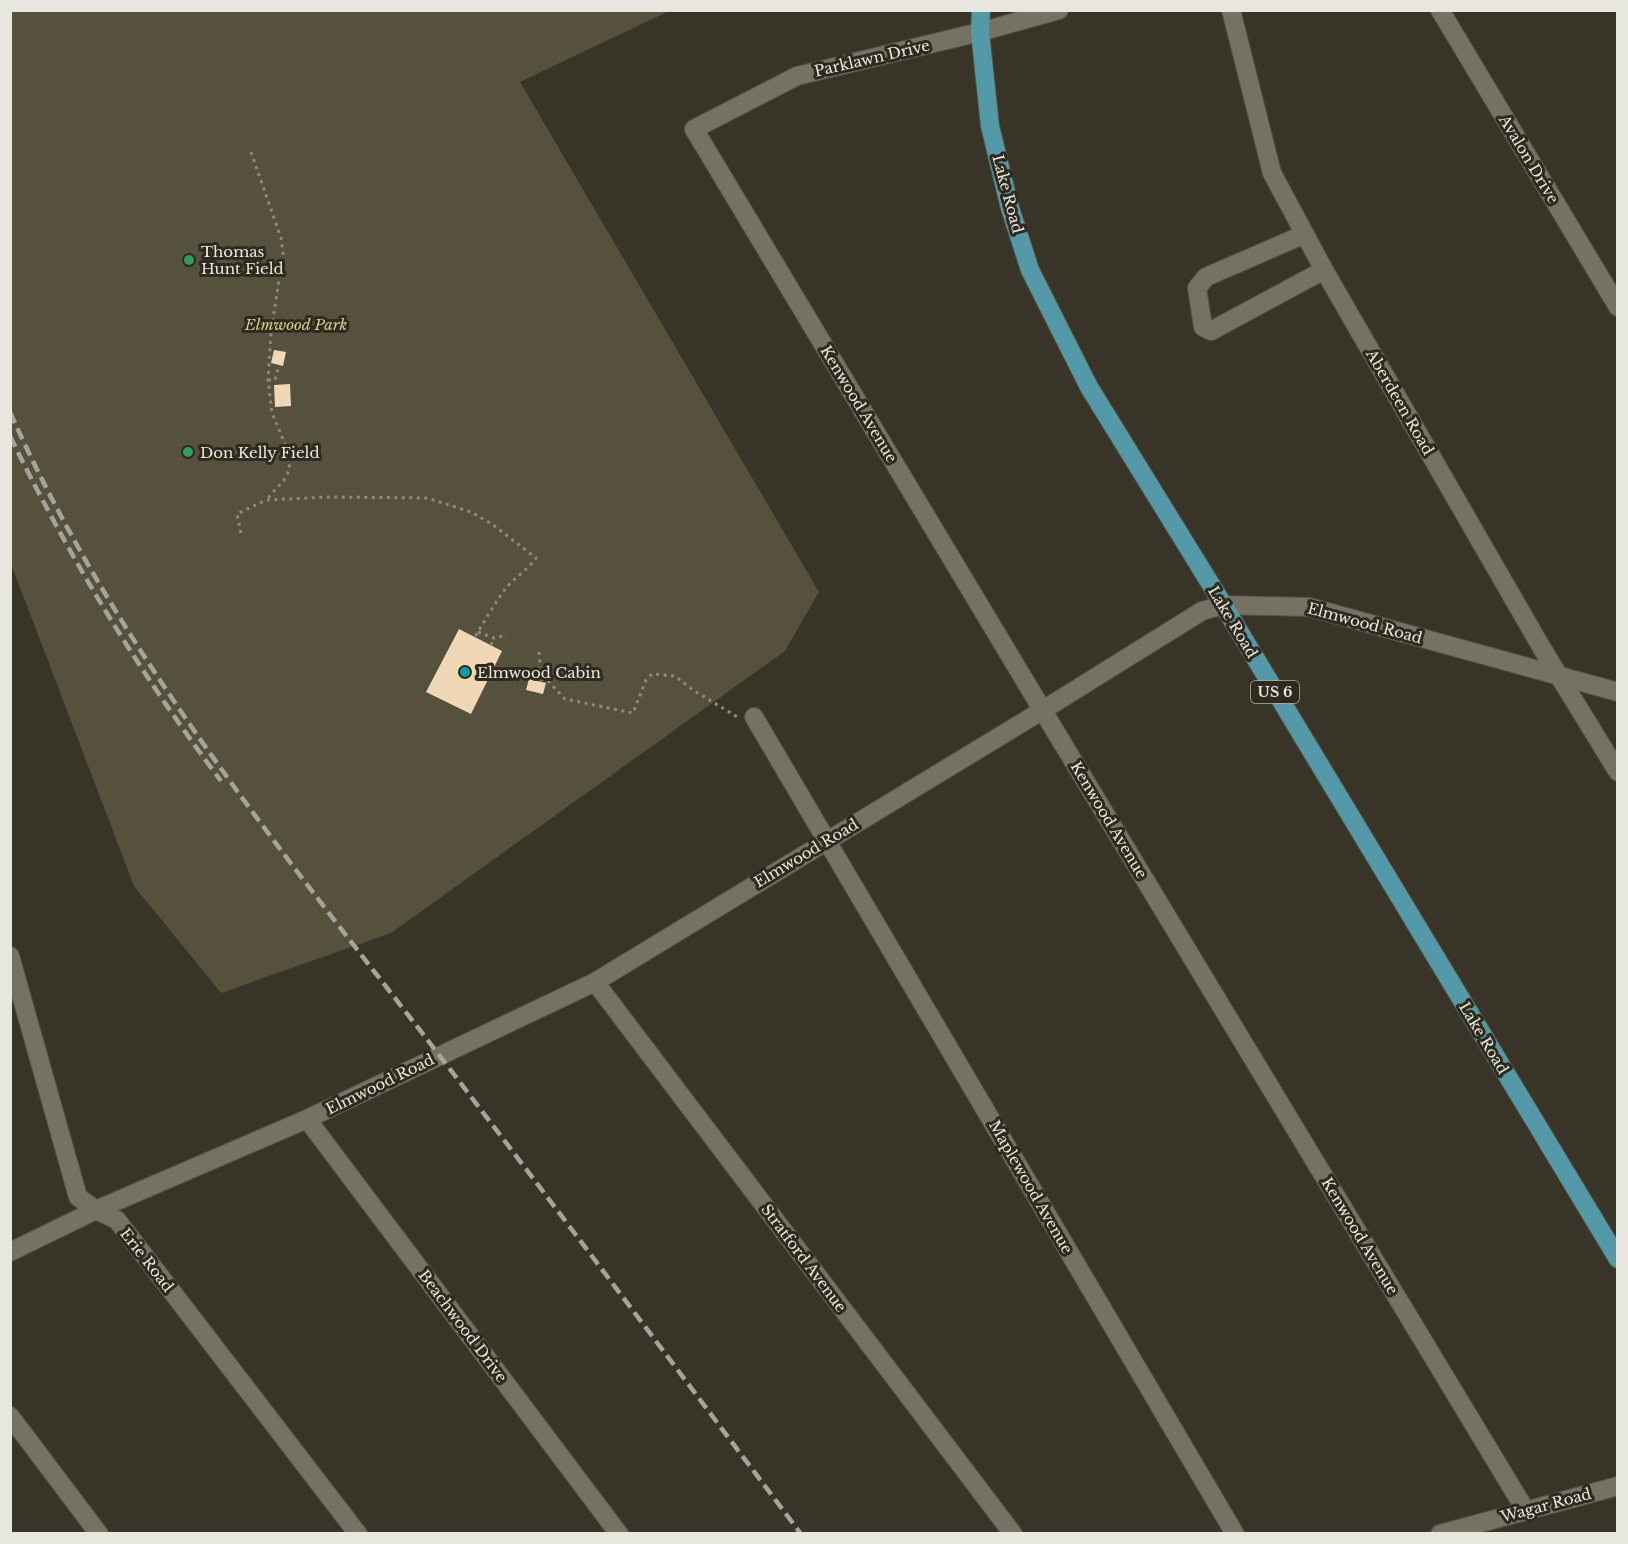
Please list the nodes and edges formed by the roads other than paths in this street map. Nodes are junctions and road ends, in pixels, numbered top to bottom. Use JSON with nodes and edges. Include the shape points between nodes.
{"nodes":[{"id":1,"x":981,"y":10,"type":"edge"},
{"id":2,"x":1059,"y":10,"type":"edge"},
{"id":3,"x":1231,"y":10,"type":"edge"},
{"id":4,"x":1440,"y":10,"type":"edge"},
{"id":5,"x":980,"y":32,"type":"junction"},
{"id":6,"x":694,"y":129,"type":"joint"},
{"id":7,"x":1305,"y":234,"type":"junction"},
{"id":8,"x":1324,"y":270,"type":"junction"},
{"id":9,"x":1617,"y":307,"type":"edge"},
{"id":10,"x":1223,"y":605,"type":"junction"},
{"id":11,"x":1559,"y":676,"type":"junction"},
{"id":12,"x":1617,"y":692,"type":"edge"},
{"id":13,"x":1043,"y":710,"type":"junction"},
{"id":14,"x":749,"y":720,"type":"road end"},
{"id":15,"x":1617,"y":772,"type":"edge"},
{"id":16,"x":827,"y":840,"type":"junction"},
{"id":17,"x":10,"y":956,"type":"edge"},
{"id":18,"x":595,"y":982,"type":"junction"},
{"id":19,"x":307,"y":1119,"type":"junction"},
{"id":20,"x":96,"y":1210,"type":"junction"},
{"id":21,"x":10,"y":1252,"type":"edge"},
{"id":22,"x":1617,"y":1259,"type":"edge"},
{"id":23,"x":10,"y":1416,"type":"edge"},
{"id":24,"x":1617,"y":1486,"type":"edge"},
{"id":25,"x":1526,"y":1511,"type":"junction"},
{"id":26,"x":1448,"y":1532,"type":"edge"},
{"id":27,"x":99,"y":1533,"type":"edge"},
{"id":28,"x":358,"y":1533,"type":"edge"},
{"id":29,"x":619,"y":1533,"type":"edge"},
{"id":30,"x":1013,"y":1533,"type":"edge"},
{"id":31,"x":1235,"y":1533,"type":"edge"}],
"edges":[{"from":1,"to":5,"type":"main road","name":"Lake Road","number":"US 6"},
{"from":2,"to":5,"type":"street","name":"Parklawn Drive"},
{"from":3,"to":7,"type":"street","name":"Aberdeen Road","via":[[1272,173]]},
{"from":4,"to":9,"type":"street","name":"Avalon Drive"},
{"from":5,"to":6,"type":"street","name":"Parklawn Drive","via":[[797,76]]},
{"from":5,"to":10,"type":"main road","name":"Lake Road","number":"US 6","via":[[990,126],[1030,270],[1089,387]]},
{"from":6,"to":13,"type":"street","name":"Kenwood Avenue"},
{"from":7,"to":8,"type":"street","name":"Aberdeen Road"},
{"from":7,"to":8,"type":"street","via":[[1206,277],[1197,288],[1203,327],[1211,331]]},
{"from":8,"to":11,"type":"street","name":"Aberdeen Road"},
{"from":10,"to":11,"type":"street","name":"Elmwood Road","via":[[1309,607]]},
{"from":10,"to":13,"type":"street","name":"Elmwood Road","via":[[1202,611]]},
{"from":10,"to":22,"type":"main road","name":"Lake Road","number":"US 6"},
{"from":11,"to":12,"type":"street","name":"Elmwood Road"},
{"from":11,"to":15,"type":"street","name":"Aberdeen Road"},
{"from":13,"to":16,"type":"street","name":"Elmwood Road"},
{"from":13,"to":25,"type":"street","name":"Kenwood Avenue"},
{"from":14,"to":16,"type":"street","name":"Maplewood Avenue"},
{"from":16,"to":18,"type":"street","name":"Elmwood Road"},
{"from":16,"to":31,"type":"street","name":"Maplewood Avenue"},
{"from":17,"to":20,"type":"street","name":"Erie Road","via":[[78,1197]]},
{"from":18,"to":19,"type":"street","name":"Elmwood Road"},
{"from":18,"to":30,"type":"street","name":"Stratford Avenue"},
{"from":19,"to":20,"type":"street","name":"Elmwood Road"},
{"from":19,"to":29,"type":"street","name":"Beachwood Drive"},
{"from":20,"to":21,"type":"street","name":"Elmwood Road"},
{"from":20,"to":28,"type":"street","name":"Erie Road","via":[[117,1220]]},
{"from":23,"to":27,"type":"street"},
{"from":24,"to":25,"type":"street","name":"Wagar Road"},
{"from":25,"to":26,"type":"street","name":"Wagar Road"}]}
